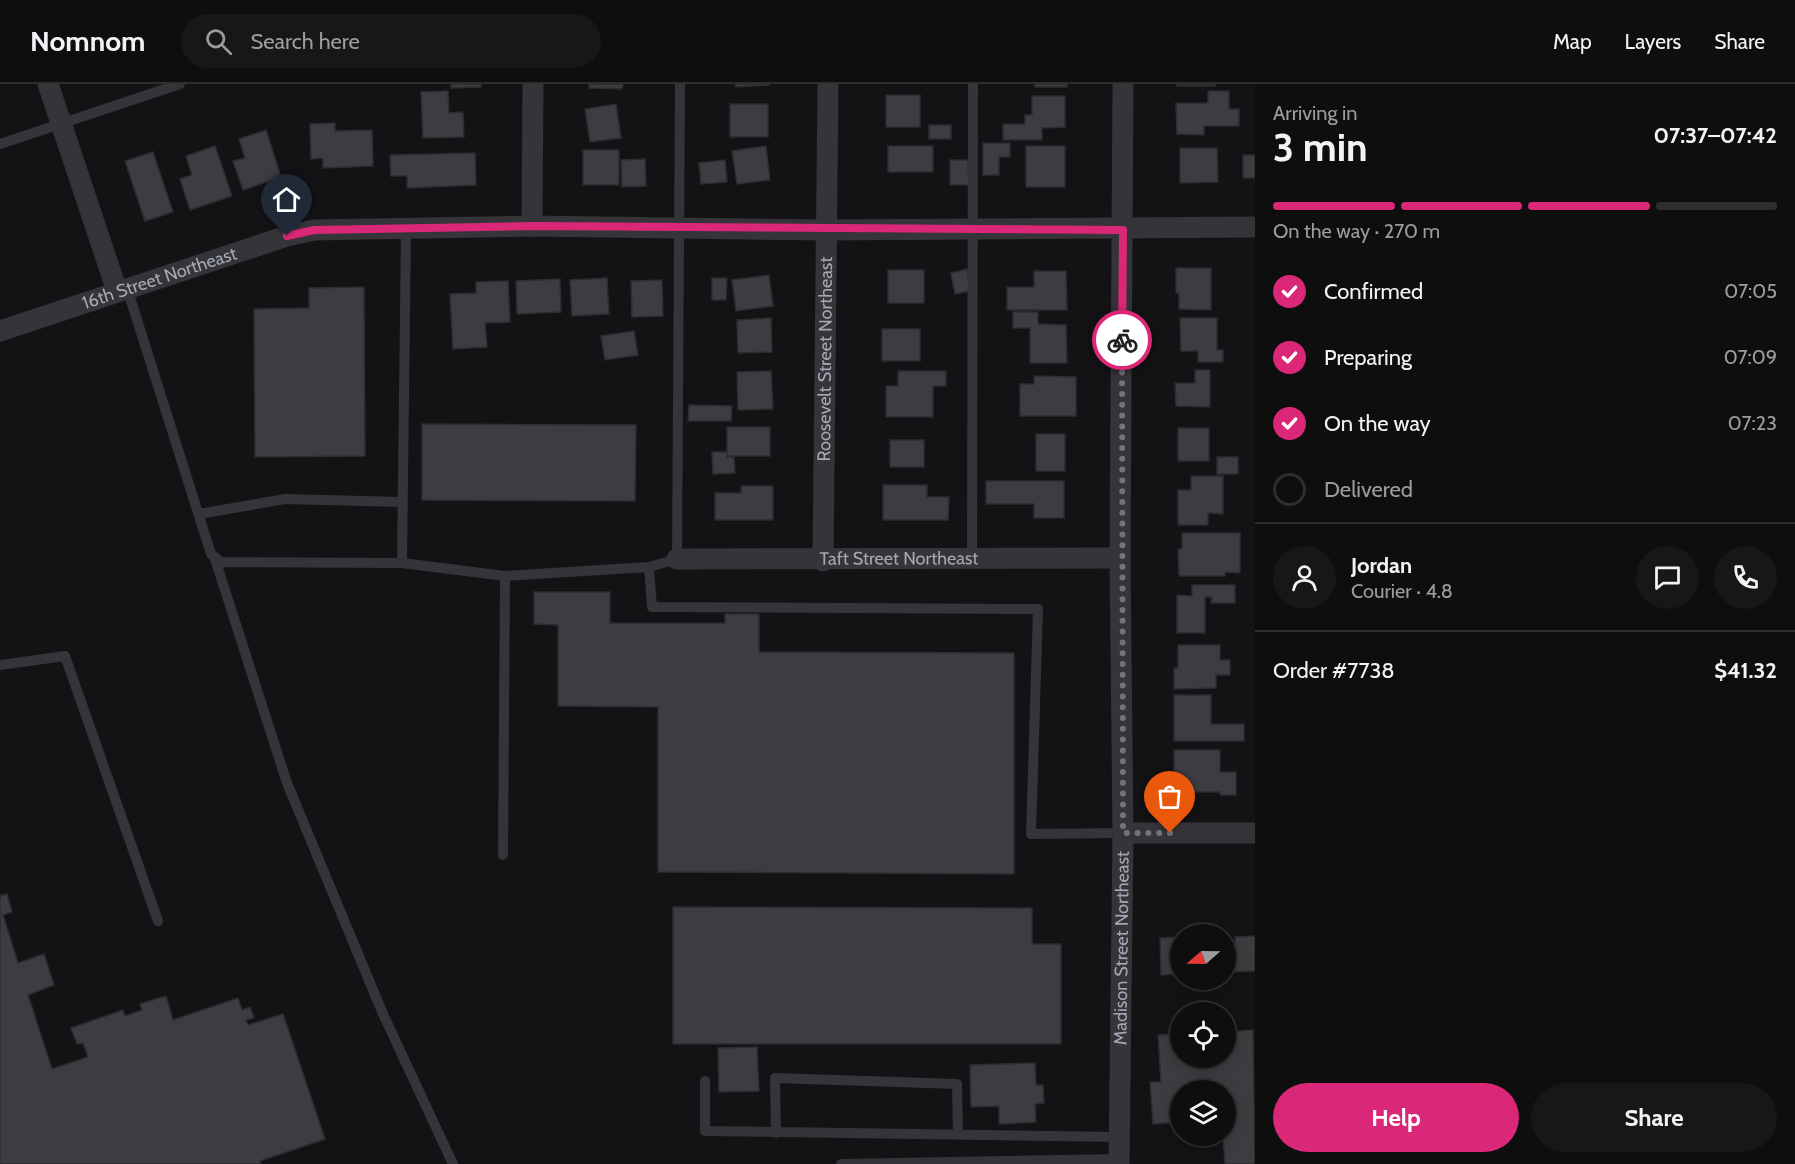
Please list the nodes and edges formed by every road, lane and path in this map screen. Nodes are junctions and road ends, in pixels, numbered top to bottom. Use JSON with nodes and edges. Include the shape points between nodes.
{"nodes":[{"id":1,"x":48,"y":84,"type":"edge"},
{"id":2,"x":180,"y":84,"type":"edge"},
{"id":3,"x":533,"y":84,"type":"edge"},
{"id":4,"x":680,"y":84,"type":"edge"},
{"id":5,"x":828,"y":84,"type":"edge"},
{"id":6,"x":973,"y":84,"type":"edge"},
{"id":7,"x":1123,"y":84,"type":"edge"},
{"id":8,"x":61,"y":124,"type":"junction"},
{"id":9,"x":0,"y":144,"type":"edge"},
{"id":10,"x":532,"y":226,"type":"junction"},
{"id":11,"x":1255,"y":227,"type":"edge"},
{"id":12,"x":679,"y":228,"type":"junction"},
{"id":13,"x":406,"y":229,"type":"junction"},
{"id":14,"x":973,"y":229,"type":"junction"},
{"id":15,"x":826,"y":230,"type":"junction"},
{"id":16,"x":1123,"y":230,"type":"junction"},
{"id":17,"x":122,"y":289,"type":"junction"},
{"id":18,"x":0,"y":332,"type":"edge"},
{"id":19,"x":403,"y":502,"type":"junction"},
{"id":20,"x":199,"y":514,"type":"junction"},
{"id":21,"x":1120,"y":558,"type":"junction"},
{"id":22,"x":215,"y":559,"type":"junction"},
{"id":23,"x":677,"y":559,"type":"junction"},
{"id":24,"x":972,"y":559,"type":"junction"},
{"id":25,"x":823,"y":561,"type":"junction"},
{"id":26,"x":402,"y":562,"type":"junction"},
{"id":27,"x":649,"y":567,"type":"junction"},
{"id":28,"x":505,"y":576,"type":"junction"},
{"id":29,"x":0,"y":665,"type":"edge"},
{"id":30,"x":1123,"y":833,"type":"junction"},
{"id":31,"x":1255,"y":833,"type":"edge"},
{"id":32,"x":503,"y":855,"type":"dead end"},
{"id":33,"x":158,"y":921,"type":"dead end"},
{"id":34,"x":705,"y":1081,"type":"dead end"},
{"id":35,"x":776,"y":1133,"type":"junction"},
{"id":36,"x":958,"y":1134,"type":"junction"},
{"id":37,"x":1119,"y":1137,"type":"junction"},
{"id":38,"x":1079,"y":1162,"type":"edge"},
{"id":39,"x":1119,"y":1162,"type":"edge"},
{"id":40,"x":453,"y":1164,"type":"edge"},
{"id":41,"x":841,"y":1164,"type":"edge"}],
"edges":[{"from":1,"to":8,"type":"street"},
{"from":2,"to":8,"type":"lane"},
{"from":3,"to":10,"type":"street"},
{"from":4,"to":12,"type":"lane"},
{"from":5,"to":15,"type":"street","name":"Roosevelt Street Northeast"},
{"from":6,"to":14,"type":"lane"},
{"from":7,"to":16,"type":"street","name":"Madison Street Northeast"},
{"from":8,"to":9,"type":"lane"},
{"from":8,"to":17,"type":"street"},
{"from":10,"to":12,"type":"street","name":"16th Street Northeast"},
{"from":10,"to":13,"type":"street","name":"16th Street Northeast"},
{"from":11,"to":16,"type":"street","name":"16th Street Northeast"},
{"from":12,"to":15,"type":"street","name":"16th Street Northeast"},
{"from":12,"to":23,"type":"lane"},
{"from":13,"to":17,"type":"street","name":"16th Street Northeast","via":[[314,230]]},
{"from":13,"to":19,"type":"lane"},
{"from":14,"to":15,"type":"street","name":"16th Street Northeast"},
{"from":14,"to":16,"type":"street","name":"16th Street Northeast"},
{"from":14,"to":24,"type":"lane"},
{"from":15,"to":25,"type":"street","name":"Roosevelt Street Northeast"},
{"from":16,"to":21,"type":"street","name":"Madison Street Northeast"},
{"from":17,"to":18,"type":"street","name":"16th Street Northeast"},
{"from":17,"to":20,"type":"lane"},
{"from":19,"to":20,"type":"lane","via":[[285,499]]},
{"from":19,"to":26,"type":"lane"},
{"from":20,"to":22,"type":"lane"},
{"from":21,"to":24,"type":"street","name":"Taft Street Northeast"},
{"from":21,"to":30,"type":"street","name":"Madison Street Northeast"},
{"from":22,"to":26,"type":"lane"},
{"from":22,"to":40,"type":"lane","via":[[287,783],[383,1014]]},
{"from":23,"to":25,"type":"street","name":"Taft Street Northeast"},
{"from":23,"to":27,"type":"lane"},
{"from":24,"to":25,"type":"street","name":"Taft Street Northeast"},
{"from":26,"to":28,"type":"lane"},
{"from":27,"to":28,"type":"lane"},
{"from":27,"to":30,"type":"lane","via":[[652,607],[1038,609],[1031,834]]},
{"from":28,"to":32,"type":"lane"},
{"from":29,"to":33,"type":"lane","via":[[64,656]]},
{"from":30,"to":31,"type":"street"},
{"from":30,"to":37,"type":"street","name":"Madison Street Northeast"},
{"from":34,"to":35,"type":"lane","via":[[705,1131]]},
{"from":35,"to":36,"type":"lane"},
{"from":35,"to":36,"type":"lane","via":[[775,1078],[957,1084]]},
{"from":36,"to":37,"type":"lane"},
{"from":37,"to":39,"type":"street","name":"Madison Street Northeast"},
{"from":38,"to":39,"type":"lane"},
{"from":38,"to":41,"type":"lane"}]}
